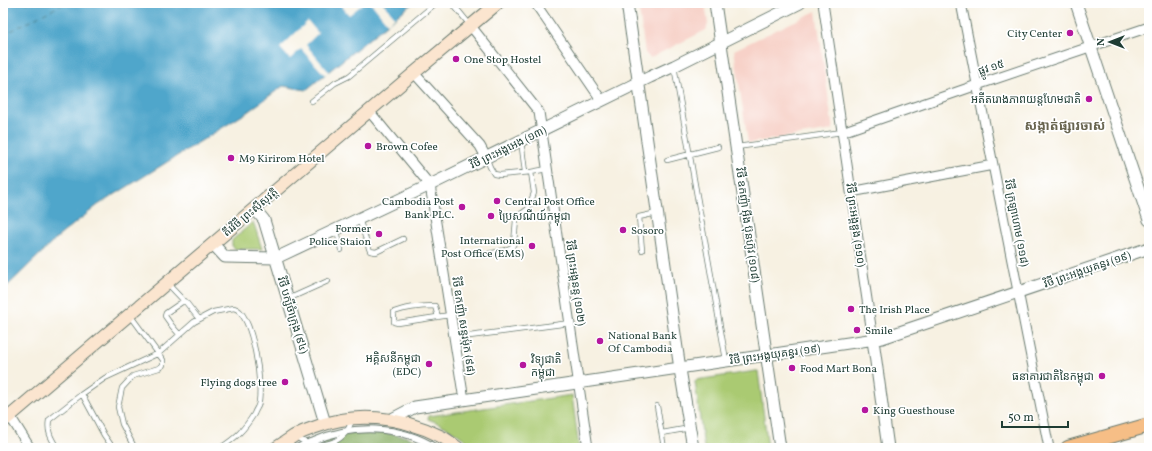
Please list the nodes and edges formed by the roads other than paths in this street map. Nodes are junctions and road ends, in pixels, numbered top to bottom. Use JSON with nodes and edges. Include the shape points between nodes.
{"nodes":[{"id":1,"x":436,"y":3,"type":"edge"},
{"id":2,"x":452,"y":3,"type":"edge"},
{"id":3,"x":498,"y":3,"type":"edge"},
{"id":4,"x":535,"y":3,"type":"edge"},
{"id":5,"x":627,"y":3,"type":"edge"},
{"id":6,"x":714,"y":3,"type":"edge"},
{"id":7,"x":800,"y":3,"type":"edge"},
{"id":8,"x":823,"y":3,"type":"edge"},
{"id":9,"x":962,"y":3,"type":"edge"},
{"id":10,"x":1076,"y":3,"type":"edge"},
{"id":11,"x":470,"y":25,"type":"junction"},
{"id":12,"x":1149,"y":27,"type":"edge"},
{"id":13,"x":720,"y":42,"type":"junction"},
{"id":14,"x":1091,"y":47,"type":"junction"},
{"id":15,"x":674,"y":66,"type":"junction"},
{"id":16,"x":414,"y":73,"type":"junction"},
{"id":17,"x":638,"y":83,"type":"junction"},
{"id":18,"x":977,"y":85,"type":"junction"},
{"id":19,"x":312,"y":101,"type":"dead end"},
{"id":20,"x":602,"y":101,"type":"junction"},
{"id":21,"x":368,"y":111,"type":"junction"},
{"id":22,"x":542,"y":130,"type":"junction"},
{"id":23,"x":842,"y":132,"type":"junction"},
{"id":24,"x":521,"y":140,"type":"junction"},
{"id":25,"x":718,"y":147,"type":"dead end"},
{"id":26,"x":737,"y":148,"type":"junction"},
{"id":27,"x":689,"y":155,"type":"junction"},
{"id":28,"x":486,"y":158,"type":"junction"},
{"id":29,"x":667,"y":160,"type":"dead end"},
{"id":30,"x":993,"y":165,"type":"junction"},
{"id":31,"x":547,"y":169,"type":"junction"},
{"id":32,"x":524,"y":172,"type":"junction"},
{"id":33,"x":532,"y":172,"type":"junction"},
{"id":34,"x":430,"y":185,"type":"junction"},
{"id":35,"x":851,"y":192,"type":"junction"},
{"id":36,"x":255,"y":209,"type":"junction"},
{"id":37,"x":657,"y":213,"type":"junction"},
{"id":38,"x":358,"y":218,"type":"junction"},
{"id":39,"x":1149,"y":220,"type":"edge"},
{"id":40,"x":337,"y":229,"type":"junction"},
{"id":41,"x":403,"y":239,"type":"dead end"},
{"id":42,"x":213,"y":244,"type":"junction"},
{"id":43,"x":1149,"y":248,"type":"edge"},
{"id":44,"x":341,"y":250,"type":"dead end"},
{"id":45,"x":642,"y":250,"type":"dead end"},
{"id":46,"x":484,"y":256,"type":"dead end"},
{"id":47,"x":276,"y":258,"type":"junction"},
{"id":48,"x":328,"y":281,"type":"dead end"},
{"id":49,"x":167,"y":283,"type":"junction"},
{"id":50,"x":1017,"y":292,"type":"junction"},
{"id":51,"x":288,"y":299,"type":"junction"},
{"id":52,"x":184,"y":301,"type":"junction"},
{"id":53,"x":130,"y":315,"type":"junction"},
{"id":54,"x":450,"y":315,"type":"junction"},
{"id":55,"x":438,"y":317,"type":"junction"},
{"id":56,"x":199,"y":319,"type":"junction"},
{"id":57,"x":570,"y":323,"type":"junction"},
{"id":58,"x":179,"y":334,"type":"junction"},
{"id":59,"x":454,"y":338,"type":"junction"},
{"id":60,"x":873,"y":340,"type":"junction"},
{"id":61,"x":159,"y":353,"type":"junction"},
{"id":62,"x":767,"y":356,"type":"junction"},
{"id":63,"x":726,"y":361,"type":"junction"},
{"id":64,"x":680,"y":369,"type":"junction"},
{"id":65,"x":579,"y":384,"type":"junction"},
{"id":66,"x":82,"y":394,"type":"junction"},
{"id":67,"x":464,"y":400,"type":"junction"},
{"id":68,"x":657,"y":406,"type":"dead end"},
{"id":69,"x":352,"y":418,"type":"junction"},
{"id":70,"x":7,"y":419,"type":"edge"},
{"id":71,"x":392,"y":420,"type":"junction"},
{"id":72,"x":325,"y":423,"type":"junction"},
{"id":73,"x":1149,"y":425,"type":"edge"},
{"id":74,"x":690,"y":428,"type":"junction"},
{"id":75,"x":348,"y":430,"type":"junction"},
{"id":76,"x":662,"y":433,"type":"junction"},
{"id":77,"x":295,"y":435,"type":"junction"},
{"id":78,"x":234,"y":440,"type":"junction"},
{"id":79,"x":306,"y":444,"type":"junction"},
{"id":80,"x":1095,"y":444,"type":"edge"},
{"id":81,"x":30,"y":448,"type":"edge"},
{"id":82,"x":57,"y":448,"type":"edge"},
{"id":83,"x":113,"y":448,"type":"edge"},
{"id":84,"x":136,"y":448,"type":"edge"},
{"id":85,"x":220,"y":448,"type":"edge"},
{"id":86,"x":229,"y":448,"type":"edge"},
{"id":87,"x":276,"y":448,"type":"edge"},
{"id":88,"x":297,"y":448,"type":"edge"},
{"id":89,"x":436,"y":448,"type":"edge"},
{"id":90,"x":458,"y":448,"type":"edge"},
{"id":91,"x":588,"y":448,"type":"edge"},
{"id":92,"x":664,"y":448,"type":"edge"},
{"id":93,"x":692,"y":448,"type":"edge"},
{"id":94,"x":780,"y":448,"type":"edge"},
{"id":95,"x":888,"y":448,"type":"edge"},
{"id":96,"x":1049,"y":448,"type":"edge"},
{"id":97,"x":1068,"y":448,"type":"edge"}],
"edges":[{"from":1,"to":19,"type":"lane","via":[[349,76],[335,82]]},
{"from":2,"to":11,"type":"lane"},
{"from":3,"to":11,"type":"main road","name":"តីរវិថី ព្រះស៊ីសុវត្តិ"},
{"from":4,"to":20,"type":"street"},
{"from":5,"to":17,"type":"street"},
{"from":6,"to":13,"type":"street","name":"វិថី ឧកញ៉ា អ៊ីង ប៊ុនហ៊ូវ (១០៨)"},
{"from":7,"to":13,"type":"street","name":"វិថី ព្រះអង្គអេង (១៣)"},
{"from":8,"to":23,"type":"street","name":"វិថី ព្រះអង្គឌួង (១១០)"},
{"from":9,"to":18,"type":"street","name":"វិថី ក្រឡាហោម (១១៨)"},
{"from":10,"to":14,"type":"street"},
{"from":11,"to":16,"type":"main road","name":"តីរវិថី ព្រះស៊ីសុវត្តិ"},
{"from":11,"to":22,"type":"street","name":"វិថី ព្រះអង្គនន្ទ (១០២)","via":[[539,112]]},
{"from":12,"to":14,"type":"street","name":"ផ្លូវ ១៥"},
{"from":13,"to":15,"type":"street","name":"វិថី ព្រះអង្គអេង (១៣)"},
{"from":13,"to":26,"type":"street","name":"វិថី ឧកញ៉ា អ៊ីង ប៊ុនហ៊ូវ (១០៨)"},
{"from":14,"to":18,"type":"street","name":"ផ្លូវ ១៥"},
{"from":14,"to":39,"type":"street"},
{"from":15,"to":17,"type":"street","name":"វិថី ព្រះអង្គអេង (១៣)"},
{"from":15,"to":27,"type":"lane"},
{"from":16,"to":21,"type":"main road","name":"តីរវិថី ព្រះស៊ីសុវត្តិ"},
{"from":16,"to":28,"type":"street","via":[[480,146]]},
{"from":17,"to":20,"type":"street","name":"វិថី ព្រះអង្គអេង (១៣)"},
{"from":17,"to":37,"type":"street"},
{"from":18,"to":23,"type":"street","name":"ផ្លូវ ១៥"},
{"from":18,"to":30,"type":"street","name":"វិថី ក្រឡាហោម (១១៨)"},
{"from":20,"to":22,"type":"street","name":"វិថី ព្រះអង្គអេង (១៣)"},
{"from":21,"to":34,"type":"street"},
{"from":21,"to":36,"type":"main road","name":"តីរវិថី ព្រះស៊ីសុវត្តិ"},
{"from":22,"to":24,"type":"street","name":"វិថី ព្រះអង្គអេង (១៣)"},
{"from":22,"to":31,"type":"street","name":"វិថី ព្រះអង្គនន្ទ (១០២)"},
{"from":23,"to":26,"type":"lane"},
{"from":23,"to":35,"type":"street","name":"វិថី ព្រះអង្គឌួង (១១០)"},
{"from":24,"to":28,"type":"street","name":"វិថី ព្រះអង្គអេង (១៣)"},
{"from":24,"to":32,"type":"lane"},
{"from":25,"to":27,"type":"lane"},
{"from":26,"to":62,"type":"street","name":"វិថី ឧកញ៉ា អ៊ីង ប៊ុនហ៊ូវ (១០៨)"},
{"from":27,"to":29,"type":"lane"},
{"from":27,"to":63,"type":"lane"},
{"from":28,"to":32,"type":"lane","via":[[494,174],[500,176]]},
{"from":28,"to":34,"type":"street","name":"វិថី ព្រះអង្គអេង (១៣)"},
{"from":30,"to":35,"type":"street"},
{"from":30,"to":50,"type":"street","name":"វិថី ក្រឡាហោម (១១៨)"},
{"from":31,"to":33,"type":"lane"},
{"from":31,"to":57,"type":"street","name":"វិថី ព្រះអង្គនន្ទ (១០២)"},
{"from":32,"to":33,"type":"lane"},
{"from":33,"to":46,"type":"lane","via":[[534,193],[528,209],[516,220],[512,247]]},
{"from":34,"to":38,"type":"street","name":"វិថី ព្រះអង្គអេង (១៣)"},
{"from":34,"to":54,"type":"street","name":"វិថី ឧកញ៉ា សន្ធរម៉ុក (៩៨)"},
{"from":35,"to":60,"type":"street","name":"វិថី ព្រះអង្គឌួង (១១០)"},
{"from":36,"to":42,"type":"main road","name":"តីរវិថី ព្រះស៊ីសុវត្តិ"},
{"from":36,"to":47,"type":"street","name":"វិថី បក្សីចំាក្រុង (៩៤)","via":[[264,220]]},
{"from":37,"to":45,"type":"lane","via":[[639,217]]},
{"from":37,"to":64,"type":"street"},
{"from":38,"to":40,"type":"street","name":"វិថី ព្រះអង្គអេង (១៣)"},
{"from":38,"to":41,"type":"lane","via":[[370,251],[376,252]]},
{"from":40,"to":44,"type":"lane"},
{"from":40,"to":47,"type":"street","name":"វិថី ព្រះអង្គអេង (១៣)"},
{"from":42,"to":47,"type":"street","name":"វិថី ព្រះអង្គអេង (១៣)","via":[[225,257]]},
{"from":42,"to":49,"type":"main road","name":"តីរវិថី ព្រះស៊ីសុវត្តិ"},
{"from":43,"to":50,"type":"street","name":"វិថី ព្រះអង្គយុគន្ធរ (១៩)"},
{"from":47,"to":51,"type":"street","name":"វិថី បក្សីចំាក្រុង (៩៤)"},
{"from":48,"to":51,"type":"lane"},
{"from":49,"to":52,"type":"lane"},
{"from":49,"to":53,"type":"main road","name":"តីរវិថី ព្រះស៊ីសុវត្តិ"},
{"from":50,"to":60,"type":"street","name":"វិថី ព្រះអង្គយុគន្ធរ (១៩)"},
{"from":50,"to":96,"type":"street","name":"វិថី ក្រឡាហោម (១១៨)"},
{"from":51,"to":72,"type":"street","name":"វិថី បក្សីចំាក្រុង (៩៤)"},
{"from":52,"to":56,"type":"lane"},
{"from":52,"to":58,"type":"lane","via":[[165,314]]},
{"from":53,"to":61,"type":"lane"},
{"from":53,"to":70,"type":"main road","name":"តីរវិថី ព្រះស៊ីសុវត្តិ"},
{"from":54,"to":55,"type":"lane"},
{"from":54,"to":59,"type":"street","name":"វិថី ឧកញ៉ា សន្ធរម៉ុក (៩៨)"},
{"from":55,"to":55,"type":"lane","via":[[398,323],[394,322],[394,312],[422,306],[435,306]]},
{"from":56,"to":58,"type":"lane"},
{"from":56,"to":78,"type":"lane","via":[[213,312],[238,308],[249,327],[255,345],[260,386],[259,405],[248,425]]},
{"from":57,"to":59,"type":"lane"},
{"from":57,"to":65,"type":"street","name":"វិថី ព្រះអង្គនន្ទ (១០២)"},
{"from":58,"to":61,"type":"lane"},
{"from":59,"to":67,"type":"street","name":"វិថី ឧកញ៉ា សន្ធរម៉ុក (៩៨)"},
{"from":60,"to":62,"type":"street","name":"វិថី ព្រះអង្គយុគន្ធរ (១៩)"},
{"from":60,"to":95,"type":"street","name":"វិថី ព្រះអង្គឌួង (១១០)"},
{"from":61,"to":66,"type":"lane","via":[[105,378]]},
{"from":61,"to":84,"type":"lane","via":[[163,360],[160,368],[133,376],[122,388],[118,407],[122,424]]},
{"from":62,"to":63,"type":"street","name":"វិថី ព្រះអង្គយុគន្ធរ (១៩)"},
{"from":62,"to":94,"type":"street","name":"វិថី ឧកញ៉ា អ៊ីង ប៊ុនហ៊ូវ (១០៨)"},
{"from":63,"to":64,"type":"street","name":"វិថី ព្រះអង្គយុគន្ធរ (១៩)"},
{"from":64,"to":65,"type":"street","name":"វិថី ព្រះអង្គយុគន្ធរ (១៩)"},
{"from":64,"to":74,"type":"street"},
{"from":65,"to":67,"type":"street","name":"វិថី ព្រះអង្គយុគន្ធរ (១៩)"},
{"from":65,"to":91,"type":"street","name":"វិថី ព្រះអង្គនន្ទ (១០២)"},
{"from":66,"to":82,"type":"lane","via":[[50,420],[49,434]]},
{"from":66,"to":83,"type":"lane"},
{"from":67,"to":71,"type":"street","name":"វិថី ព្រះអង្គយុគន្ធរ (១៩)","via":[[415,407]]},
{"from":68,"to":76,"type":"lane"},
{"from":69,"to":71,"type":"main road"},
{"from":69,"to":72,"type":"main road"},
{"from":69,"to":75,"type":"lane"},
{"from":70,"to":81,"type":"street"},
{"from":71,"to":90,"type":"main road","via":[[414,425],[442,437]]},
{"from":72,"to":77,"type":"main road"},
{"from":73,"to":80,"type":"main road"},
{"from":74,"to":76,"type":"lane"},
{"from":74,"to":93,"type":"street"},
{"from":75,"to":79,"type":"street","via":[[328,434]]},
{"from":75,"to":79,"type":"lane","via":[[332,446]]},
{"from":75,"to":89,"type":"street","via":[[369,429],[409,435]]},
{"from":76,"to":92,"type":"lane"},
{"from":77,"to":79,"type":"lane"},
{"from":77,"to":87,"type":"main road"},
{"from":78,"to":85,"type":"lane"},
{"from":78,"to":86,"type":"lane"},
{"from":79,"to":88,"type":"street"},
{"from":80,"to":97,"type":"main road"}]}
